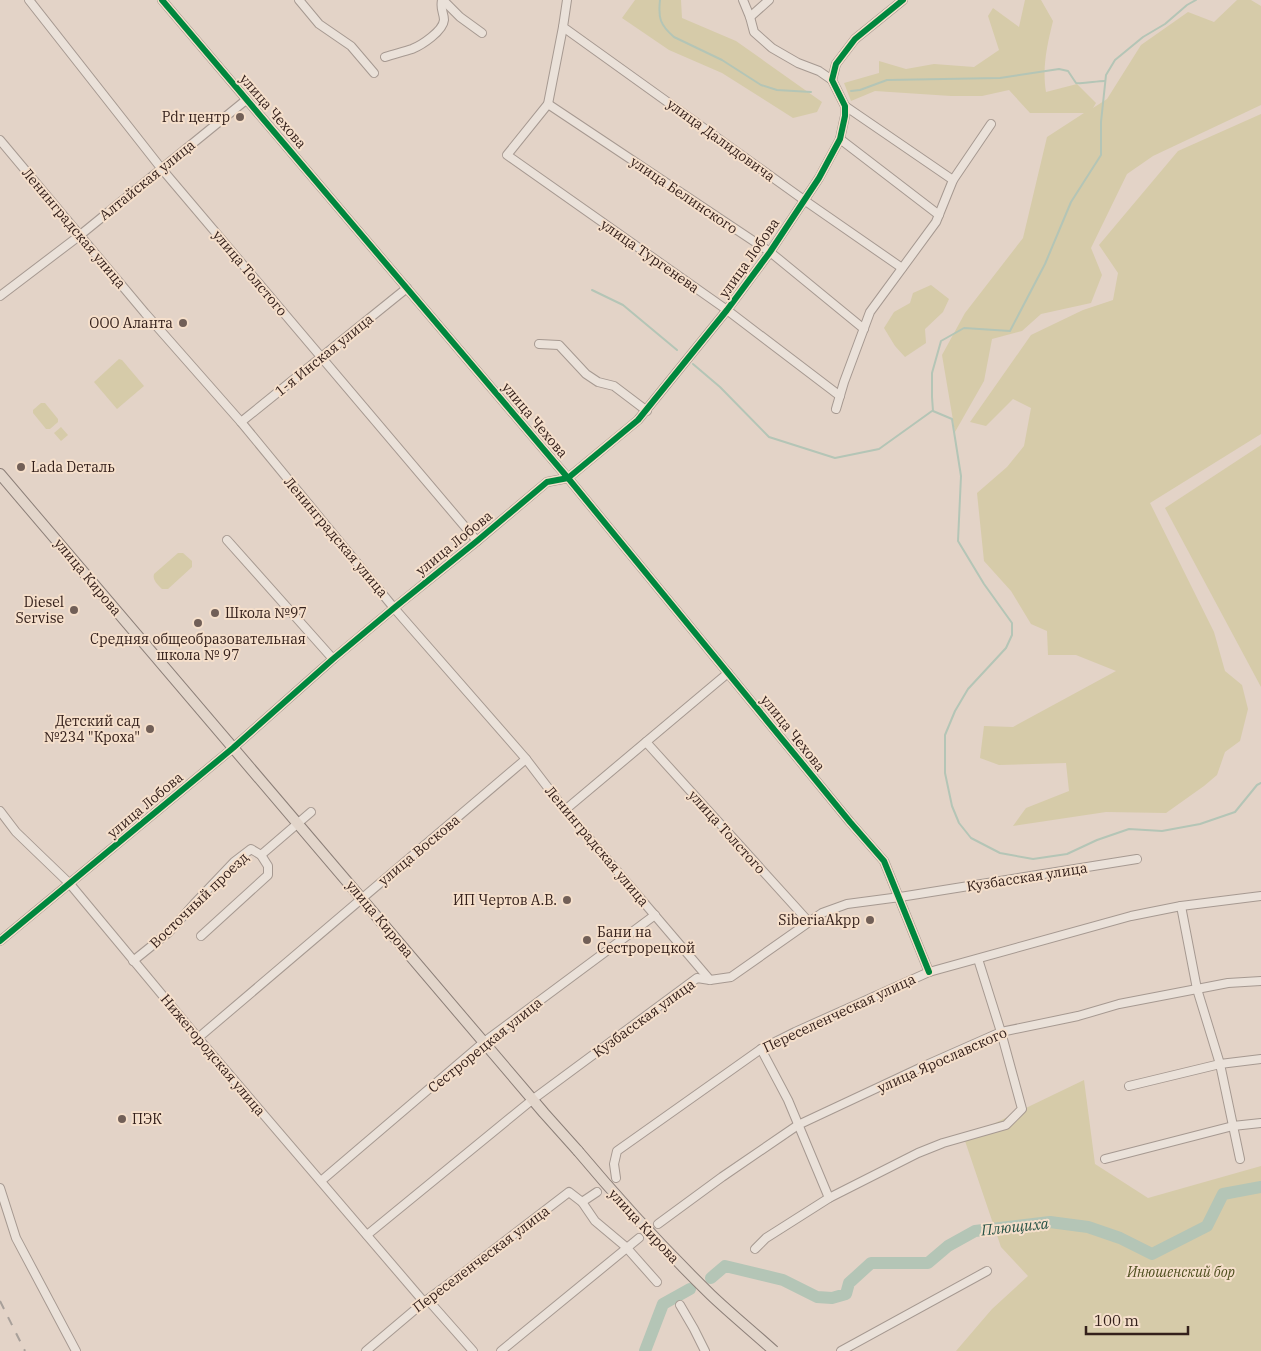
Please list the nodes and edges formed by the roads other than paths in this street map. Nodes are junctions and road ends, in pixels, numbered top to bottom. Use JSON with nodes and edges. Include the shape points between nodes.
{"nodes":[{"id":1,"x":29,"y":0,"type":"edge"},
{"id":2,"x":162,"y":0,"type":"edge"},
{"id":3,"x":299,"y":0,"type":"edge"},
{"id":4,"x":442,"y":0,"type":"edge"},
{"id":5,"x":567,"y":0,"type":"edge"},
{"id":6,"x":743,"y":0,"type":"edge"},
{"id":7,"x":769,"y":0,"type":"edge"},
{"id":8,"x":902,"y":0,"type":"edge"},
{"id":9,"x":750,"y":17,"type":"junction"},
{"id":10,"x":563,"y":27,"type":"junction"},
{"id":11,"x":482,"y":33,"type":"dead end"},
{"id":12,"x":385,"y":57,"type":"dead end"},
{"id":13,"x":374,"y":73,"type":"dead end"},
{"id":14,"x":832,"y":80,"type":"junction"},
{"id":15,"x":246,"y":100,"type":"junction"},
{"id":16,"x":548,"y":104,"type":"junction"},
{"id":17,"x":845,"y":106,"type":"junction"},
{"id":18,"x":992,"y":124,"type":"dead end"},
{"id":19,"x":840,"y":138,"type":"junction"},
{"id":20,"x":0,"y":140,"type":"edge"},
{"id":21,"x":161,"y":168,"type":"junction"},
{"id":22,"x":953,"y":180,"type":"junction"},
{"id":23,"x":804,"y":200,"type":"junction"},
{"id":24,"x":939,"y":215,"type":"junction"},
{"id":25,"x":80,"y":236,"type":"junction"},
{"id":26,"x":770,"y":252,"type":"junction"},
{"id":27,"x":902,"y":268,"type":"junction"},
{"id":28,"x":407,"y":288,"type":"junction"},
{"id":29,"x":2,"y":291,"type":"edge"},
{"id":30,"x":727,"y":310,"type":"junction"},
{"id":31,"x":864,"y":329,"type":"junction"},
{"id":32,"x":539,"y":344,"type":"dead end"},
{"id":33,"x":321,"y":358,"type":"junction"},
{"id":34,"x":840,"y":396,"type":"junction"},
{"id":35,"x":836,"y":409,"type":"dead end"},
{"id":36,"x":647,"y":411,"type":"junction"},
{"id":37,"x":241,"y":422,"type":"junction"},
{"id":38,"x":0,"y":474,"type":"edge"},
{"id":39,"x":568,"y":478,"type":"junction"},
{"id":40,"x":227,"y":540,"type":"dead end"},
{"id":41,"x":477,"y":541,"type":"junction"},
{"id":42,"x":394,"y":608,"type":"junction"},
{"id":43,"x":333,"y":660,"type":"junction"},
{"id":44,"x":728,"y":673,"type":"junction"},
{"id":45,"x":646,"y":742,"type":"junction"},
{"id":46,"x":233,"y":748,"type":"junction"},
{"id":47,"x":526,"y":759,"type":"junction"},
{"id":48,"x":565,"y":810,"type":"junction"},
{"id":49,"x":0,"y":811,"type":"edge"},
{"id":50,"x":311,"y":812,"type":"dead end"},
{"id":51,"x":297,"y":822,"type":"junction"},
{"id":52,"x":261,"y":855,"type":"junction"},
{"id":53,"x":1137,"y":859,"type":"dead end"},
{"id":54,"x":70,"y":884,"type":"junction"},
{"id":55,"x":1261,"y":896,"type":"edge"},
{"id":56,"x":900,"y":897,"type":"junction"},
{"id":57,"x":362,"y":898,"type":"junction"},
{"id":58,"x":1181,"y":906,"type":"junction"},
{"id":59,"x":655,"y":915,"type":"junction"},
{"id":60,"x":809,"y":922,"type":"junction"},
{"id":61,"x":201,"y":936,"type":"dead end"},
{"id":62,"x":0,"y":941,"type":"edge"},
{"id":63,"x":978,"y":959,"type":"junction"},
{"id":64,"x":134,"y":961,"type":"junction"},
{"id":65,"x":929,"y":972,"type":"junction"},
{"id":66,"x":710,"y":980,"type":"junction"},
{"id":67,"x":1261,"y":981,"type":"edge"},
{"id":68,"x":1197,"y":989,"type":"junction"},
{"id":69,"x":1001,"y":1032,"type":"junction"},
{"id":70,"x":198,"y":1038,"type":"junction"},
{"id":71,"x":484,"y":1042,"type":"junction"},
{"id":72,"x":760,"y":1049,"type":"junction"},
{"id":73,"x":1261,"y":1059,"type":"edge"},
{"id":74,"x":1220,"y":1064,"type":"junction"},
{"id":75,"x":1129,"y":1086,"type":"dead end"},
{"id":76,"x":532,"y":1100,"type":"junction"},
{"id":77,"x":1261,"y":1123,"type":"edge"},
{"id":78,"x":798,"y":1125,"type":"junction"},
{"id":79,"x":1233,"y":1126,"type":"junction"},
{"id":80,"x":1105,"y":1159,"type":"dead end"},
{"id":81,"x":1240,"y":1159,"type":"dead end"},
{"id":82,"x":616,"y":1178,"type":"dead end"},
{"id":83,"x":320,"y":1182,"type":"junction"},
{"id":84,"x":0,"y":1188,"type":"edge"},
{"id":85,"x":597,"y":1192,"type":"dead end"},
{"id":86,"x":830,"y":1198,"type":"junction"},
{"id":87,"x":582,"y":1202,"type":"junction"},
{"id":88,"x":658,"y":1224,"type":"dead end"},
{"id":89,"x":367,"y":1235,"type":"junction"},
{"id":90,"x":639,"y":1238,"type":"dead end"},
{"id":91,"x":626,"y":1248,"type":"junction"},
{"id":92,"x":755,"y":1249,"type":"dead end"},
{"id":93,"x":987,"y":1271,"type":"dead end"},
{"id":94,"x":657,"y":1282,"type":"dead end"},
{"id":95,"x":426,"y":1301,"type":"junction"},
{"id":96,"x":680,"y":1305,"type":"dead end"},
{"id":97,"x":76,"y":1351,"type":"edge"},
{"id":98,"x":366,"y":1351,"type":"edge"},
{"id":99,"x":473,"y":1351,"type":"edge"},
{"id":100,"x":501,"y":1351,"type":"edge"},
{"id":101,"x":705,"y":1351,"type":"edge"},
{"id":102,"x":774,"y":1351,"type":"edge"},
{"id":103,"x":841,"y":1351,"type":"edge"}],
"edges":[{"from":1,"to":21,"type":"street","name":"улица Толстого"},
{"from":2,"to":15,"type":"street","name":"улица Чехова"},
{"from":3,"to":13,"type":"street","via":[[319,24],[351,46]]},
{"from":4,"to":11,"type":"street"},
{"from":4,"to":12,"type":"street","via":[[440,7],[444,20],[440,29],[413,48]]},
{"from":5,"to":10,"type":"street"},
{"from":6,"to":9,"type":"street"},
{"from":7,"to":9,"type":"street"},
{"from":8,"to":14,"type":"street","via":[[854,39],[836,64]]},
{"from":9,"to":14,"type":"street","via":[[754,32],[772,48]]},
{"from":10,"to":16,"type":"street"},
{"from":10,"to":23,"type":"street","name":"улица Далидовича"},
{"from":14,"to":17,"type":"street"},
{"from":15,"to":21,"type":"street","name":"Алтайская улица"},
{"from":15,"to":28,"type":"street","name":"улица Чехова"},
{"from":16,"to":26,"type":"street","name":"улица Белинского"},
{"from":16,"to":30,"type":"street","name":"улица Тургенева","via":[[507,155]]},
{"from":17,"to":19,"type":"street","name":"улица Лобова"},
{"from":17,"to":22,"type":"street"},
{"from":18,"to":22,"type":"street"},
{"from":19,"to":23,"type":"street","name":"улица Лобова"},
{"from":19,"to":24,"type":"street"},
{"from":20,"to":25,"type":"street","name":"Ленинградская улица"},
{"from":21,"to":25,"type":"street","name":"Алтайская улица"},
{"from":21,"to":33,"type":"street","name":"улица Толстого"},
{"from":22,"to":24,"type":"street"},
{"from":23,"to":26,"type":"street","name":"улица Лобова"},
{"from":23,"to":27,"type":"street","name":"улица Далидовича"},
{"from":24,"to":27,"type":"street"},
{"from":25,"to":29,"type":"street","name":"Алтайская улица"},
{"from":25,"to":37,"type":"street","name":"Ленинградская улица"},
{"from":26,"to":30,"type":"street","name":"улица Лобова"},
{"from":26,"to":31,"type":"street","name":"улица Белинского"},
{"from":27,"to":31,"type":"street","via":[[870,312]]},
{"from":28,"to":33,"type":"street","name":"1-я Инская улица"},
{"from":28,"to":39,"type":"street","name":"улица Чехова"},
{"from":30,"to":34,"type":"street","name":"улица Тургенева"},
{"from":30,"to":36,"type":"street","name":"улица Лобова"},
{"from":31,"to":34,"type":"street"},
{"from":32,"to":36,"type":"street","via":[[559,345],[586,374],[598,382],[614,386]]},
{"from":33,"to":37,"type":"street","name":"1-я Инская улица"},
{"from":33,"to":41,"type":"street","name":"улица Толстого"},
{"from":34,"to":35,"type":"street"},
{"from":36,"to":39,"type":"street","name":"улица Лобова"},
{"from":37,"to":42,"type":"street","name":"Ленинградская улица"},
{"from":38,"to":46,"type":"main road","name":"улица Кирова"},
{"from":39,"to":41,"type":"street","name":"улица Лобова","via":[[547,482]]},
{"from":39,"to":44,"type":"street","name":"улица Чехова"},
{"from":40,"to":43,"type":"street"},
{"from":41,"to":42,"type":"street","name":"улица Лобова"},
{"from":42,"to":43,"type":"street","name":"улица Лобова"},
{"from":42,"to":47,"type":"street","name":"Ленинградская улица"},
{"from":43,"to":46,"type":"street","name":"улица Лобова"},
{"from":44,"to":45,"type":"street"},
{"from":44,"to":56,"type":"street","name":"улица Чехова","via":[[884,861]]},
{"from":45,"to":48,"type":"street"},
{"from":45,"to":60,"type":"street","name":"улица Толстого"},
{"from":46,"to":51,"type":"main road","name":"улица Кирова"},
{"from":46,"to":54,"type":"street","name":"улица Лобова"},
{"from":47,"to":48,"type":"street","name":"Ленинградская улица"},
{"from":47,"to":57,"type":"street","name":"улица Воскова"},
{"from":48,"to":59,"type":"street","name":"Ленинградская улица"},
{"from":49,"to":54,"type":"street","name":"Нижегородская улица","via":[[16,832]]},
{"from":50,"to":51,"type":"street","name":"Восточный проезд"},
{"from":51,"to":52,"type":"street","name":"Восточный проезд"},
{"from":51,"to":57,"type":"main road","name":"улица Кирова"},
{"from":52,"to":61,"type":"street","via":[[268,866],[268,875]]},
{"from":52,"to":64,"type":"street","name":"Восточный проезд","via":[[251,849],[234,862],[170,932]]},
{"from":53,"to":56,"type":"street","name":"Кузбасская улица"},
{"from":54,"to":62,"type":"street","name":"улица Лобова"},
{"from":54,"to":64,"type":"street","name":"Нижегородская улица"},
{"from":55,"to":58,"type":"street","name":"Переселенческая улица"},
{"from":56,"to":60,"type":"street","name":"Кузбасская улица","via":[[847,904],[822,913]]},
{"from":56,"to":65,"type":"street","name":"улица Чехова"},
{"from":57,"to":70,"type":"street","name":"улица Воскова"},
{"from":57,"to":71,"type":"main road","name":"улица Кирова"},
{"from":58,"to":63,"type":"street","name":"Переселенческая улица","via":[[1130,916]]},
{"from":58,"to":68,"type":"street"},
{"from":59,"to":66,"type":"street","name":"Ленинградская улица"},
{"from":59,"to":71,"type":"street","name":"Сестрорецкая улица"},
{"from":60,"to":66,"type":"street","name":"Кузбасская улица","via":[[731,977]]},
{"from":63,"to":65,"type":"street","name":"Переселенческая улица"},
{"from":63,"to":69,"type":"street"},
{"from":64,"to":70,"type":"street","name":"Нижегородская улица"},
{"from":65,"to":72,"type":"street","name":"Переселенческая улица"},
{"from":66,"to":76,"type":"street","name":"Кузбасская улица","via":[[697,978]]},
{"from":67,"to":68,"type":"street","name":"улица Ярославского"},
{"from":68,"to":69,"type":"street","name":"улица Ярославского"},
{"from":68,"to":74,"type":"street"},
{"from":69,"to":78,"type":"street","name":"улица Ярославского"},
{"from":69,"to":86,"type":"street","via":[[1022,1110],[1006,1125],[918,1153]]},
{"from":70,"to":83,"type":"street","name":"Нижегородская улица"},
{"from":71,"to":76,"type":"main road","name":"улица Кирова"},
{"from":71,"to":83,"type":"street","name":"Сестрорецкая улица"},
{"from":72,"to":78,"type":"street"},
{"from":72,"to":82,"type":"street","name":"Переселенческая улица","via":[[617,1151],[614,1164]]},
{"from":73,"to":74,"type":"street"},
{"from":74,"to":75,"type":"street"},
{"from":74,"to":79,"type":"street"},
{"from":76,"to":89,"type":"street","name":"Кузбасская улица"},
{"from":76,"to":102,"type":"main road","name":"улица Кирова","bridge":true,"via":[[664,1248]]},
{"from":77,"to":79,"type":"street"},
{"from":78,"to":86,"type":"street"},
{"from":78,"to":88,"type":"street","name":"улица Ярославского"},
{"from":79,"to":80,"type":"street"},
{"from":79,"to":81,"type":"street"},
{"from":83,"to":89,"type":"street","name":"Нижегородская улица"},
{"from":84,"to":97,"type":"street","via":[[16,1238]]},
{"from":85,"to":87,"type":"street"},
{"from":86,"to":92,"type":"street","via":[[766,1238]]},
{"from":87,"to":91,"type":"street","via":[[595,1221]]},
{"from":87,"to":95,"type":"street","name":"Переселенческая улица","via":[[569,1192]]},
{"from":89,"to":95,"type":"street","name":"Нижегородская улица"},
{"from":90,"to":91,"type":"street"},
{"from":91,"to":94,"type":"street"},
{"from":91,"to":100,"type":"street"},
{"from":93,"to":103,"type":"street"},
{"from":95,"to":98,"type":"street","name":"Переселенческая улица"},
{"from":95,"to":99,"type":"street","name":"Нижегородская улица"},
{"from":96,"to":101,"type":"street"}]}
